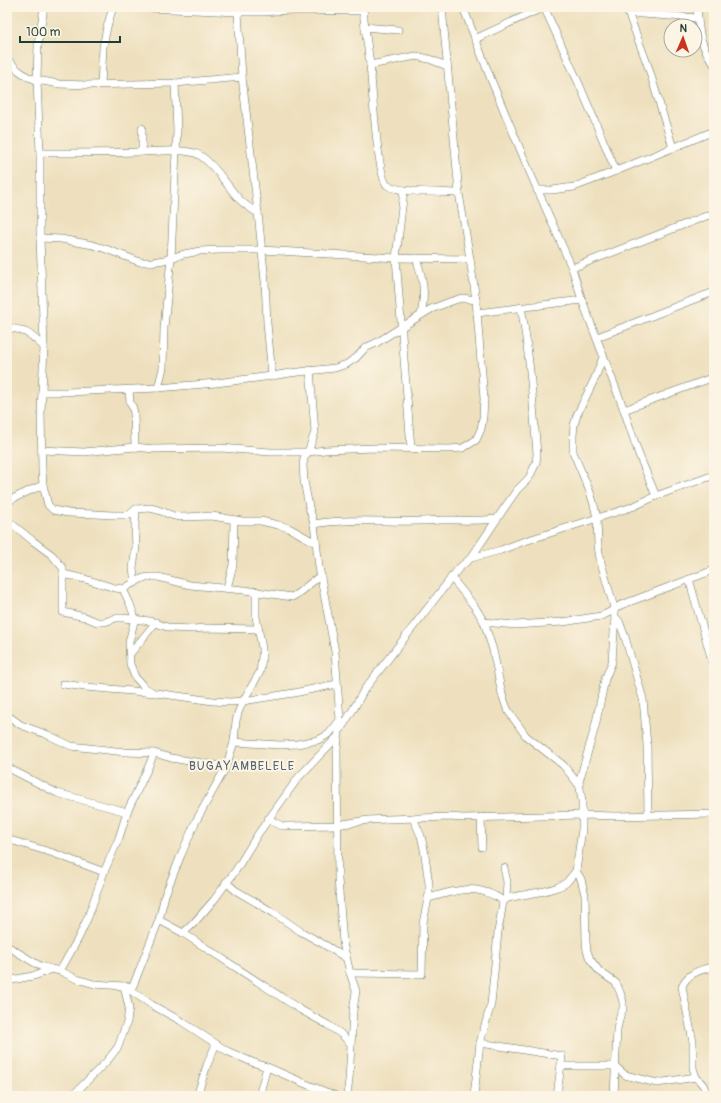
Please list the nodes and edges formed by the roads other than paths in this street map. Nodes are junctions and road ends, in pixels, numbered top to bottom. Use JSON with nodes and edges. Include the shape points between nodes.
{"nodes":[{"id":1,"x":44,"y":7,"type":"edge"},
{"id":2,"x":113,"y":7,"type":"edge"},
{"id":3,"x":127,"y":7,"type":"edge"},
{"id":4,"x":442,"y":7,"type":"edge"},
{"id":5,"x":463,"y":7,"type":"edge"},
{"id":6,"x":529,"y":7,"type":"edge"},
{"id":7,"x":697,"y":7,"type":"edge"},
{"id":8,"x":168,"y":8,"type":"edge"},
{"id":9,"x":542,"y":8,"type":"edge"},
{"id":10,"x":289,"y":9,"type":"edge"},
{"id":11,"x":363,"y":9,"type":"edge"},
{"id":12,"x":627,"y":10,"type":"edge"},
{"id":13,"x":238,"y":12,"type":"junction"},
{"id":14,"x":698,"y":18,"type":"joint"},
{"id":15,"x":365,"y":27,"type":"junction"},
{"id":16,"x":398,"y":30,"type":"dead end"},
{"id":17,"x":475,"y":39,"type":"junction"},
{"id":18,"x":703,"y":46,"type":"edge"},
{"id":19,"x":7,"y":59,"type":"edge"},
{"id":20,"x":714,"y":64,"type":"edge"},
{"id":21,"x":370,"y":65,"type":"junction"},
{"id":22,"x":447,"y":66,"type":"junction"},
{"id":23,"x":242,"y":77,"type":"junction"},
{"id":24,"x":37,"y":80,"type":"junction"},
{"id":25,"x":176,"y":83,"type":"junction"},
{"id":26,"x":101,"y":84,"type":"junction"},
{"id":27,"x":142,"y":128,"type":"dead end"},
{"id":28,"x":714,"y":131,"type":"edge"},
{"id":29,"x":673,"y":148,"type":"junction"},
{"id":30,"x":177,"y":151,"type":"junction"},
{"id":31,"x":142,"y":152,"type":"junction"},
{"id":32,"x":40,"y":153,"type":"junction"},
{"id":33,"x":616,"y":172,"type":"junction"},
{"id":34,"x":404,"y":190,"type":"junction"},
{"id":35,"x":537,"y":190,"type":"junction"},
{"id":36,"x":459,"y":193,"type":"junction"},
{"id":37,"x":258,"y":213,"type":"junction"},
{"id":38,"x":714,"y":213,"type":"edge"},
{"id":39,"x":40,"y":238,"type":"junction"},
{"id":40,"x":262,"y":250,"type":"junction"},
{"id":41,"x":171,"y":258,"type":"junction"},
{"id":42,"x":396,"y":258,"type":"junction"},
{"id":43,"x":416,"y":258,"type":"junction"},
{"id":44,"x":470,"y":259,"type":"junction"},
{"id":45,"x":572,"y":268,"type":"junction"},
{"id":46,"x":714,"y":292,"type":"edge"},
{"id":47,"x":476,"y":300,"type":"junction"},
{"id":48,"x":582,"y":300,"type":"junction"},
{"id":49,"x":521,"y":307,"type":"junction"},
{"id":50,"x":477,"y":313,"type":"junction"},
{"id":51,"x":421,"y":314,"type":"junction"},
{"id":52,"x":402,"y":327,"type":"junction"},
{"id":53,"x":7,"y":328,"type":"edge"},
{"id":54,"x":597,"y":338,"type":"junction"},
{"id":55,"x":44,"y":347,"type":"junction"},
{"id":56,"x":604,"y":357,"type":"junction"},
{"id":57,"x":310,"y":370,"type":"junction"},
{"id":58,"x":272,"y":376,"type":"junction"},
{"id":59,"x":714,"y":377,"type":"edge"},
{"id":60,"x":158,"y":388,"type":"junction"},
{"id":61,"x":129,"y":390,"type":"junction"},
{"id":62,"x":42,"y":392,"type":"junction"},
{"id":63,"x":624,"y":410,"type":"junction"},
{"id":64,"x":135,"y":447,"type":"junction"},
{"id":65,"x":410,"y":448,"type":"junction"},
{"id":66,"x":42,"y":450,"type":"junction"},
{"id":67,"x":308,"y":452,"type":"junction"},
{"id":68,"x":714,"y":475,"type":"edge"},
{"id":69,"x":43,"y":485,"type":"junction"},
{"id":70,"x":656,"y":496,"type":"junction"},
{"id":71,"x":7,"y":502,"type":"edge"},
{"id":72,"x":136,"y":509,"type":"junction"},
{"id":73,"x":597,"y":518,"type":"junction"},
{"id":74,"x":497,"y":519,"type":"junction"},
{"id":75,"x":7,"y":520,"type":"edge"},
{"id":76,"x":234,"y":520,"type":"junction"},
{"id":77,"x":314,"y":524,"type":"junction"},
{"id":78,"x":316,"y":543,"type":"junction"},
{"id":79,"x":471,"y":558,"type":"junction"},
{"id":80,"x":714,"y":570,"type":"edge"},
{"id":81,"x":63,"y":574,"type":"junction"},
{"id":82,"x":321,"y":575,"type":"junction"},
{"id":83,"x":451,"y":577,"type":"junction"},
{"id":84,"x":689,"y":579,"type":"junction"},
{"id":85,"x":135,"y":583,"type":"junction"},
{"id":86,"x":227,"y":588,"type":"junction"},
{"id":87,"x":123,"y":589,"type":"junction"},
{"id":88,"x":256,"y":591,"type":"junction"},
{"id":89,"x":614,"y":610,"type":"junction"},
{"id":90,"x":135,"y":618,"type":"junction"},
{"id":91,"x":615,"y":618,"type":"junction"},
{"id":92,"x":156,"y":622,"type":"junction"},
{"id":93,"x":484,"y":622,"type":"junction"},
{"id":94,"x":259,"y":629,"type":"junction"},
{"id":95,"x":130,"y":654,"type":"junction"},
{"id":96,"x":714,"y":668,"type":"edge"},
{"id":97,"x":63,"y":684,"type":"dead end"},
{"id":98,"x":337,"y":684,"type":"junction"},
{"id":99,"x":156,"y":693,"type":"junction"},
{"id":100,"x":243,"y":702,"type":"junction"},
{"id":101,"x":7,"y":715,"type":"edge"},
{"id":102,"x":340,"y":720,"type":"junction"},
{"id":103,"x":339,"y":733,"type":"junction"},
{"id":104,"x":234,"y":742,"type":"junction"},
{"id":105,"x":154,"y":753,"type":"junction"},
{"id":106,"x":7,"y":767,"type":"edge"},
{"id":107,"x":226,"y":767,"type":"junction"},
{"id":108,"x":579,"y":785,"type":"junction"},
{"id":109,"x":127,"y":812,"type":"junction"},
{"id":110,"x":714,"y":814,"type":"edge"},
{"id":111,"x":582,"y":815,"type":"junction"},
{"id":112,"x":648,"y":815,"type":"junction"},
{"id":113,"x":481,"y":817,"type":"junction"},
{"id":114,"x":413,"y":818,"type":"junction"},
{"id":115,"x":268,"y":819,"type":"junction"},
{"id":116,"x":337,"y":825,"type":"junction"},
{"id":117,"x":7,"y":839,"type":"edge"},
{"id":118,"x":482,"y":847,"type":"dead end"},
{"id":119,"x":504,"y":868,"type":"dead end"},
{"id":120,"x":576,"y":871,"type":"junction"},
{"id":121,"x":104,"y":872,"type":"junction"},
{"id":122,"x":226,"y":882,"type":"junction"},
{"id":123,"x":428,"y":898,"type":"junction"},
{"id":124,"x":505,"y":901,"type":"junction"},
{"id":125,"x":159,"y":920,"type":"junction"},
{"id":126,"x":183,"y":934,"type":"junction"},
{"id":127,"x":7,"y":946,"type":"edge"},
{"id":128,"x":346,"y":958,"type":"junction"},
{"id":129,"x":714,"y":967,"type":"edge"},
{"id":130,"x":51,"y":969,"type":"junction"},
{"id":131,"x":60,"y":971,"type":"junction"},
{"id":132,"x":350,"y":974,"type":"junction"},
{"id":133,"x":7,"y":981,"type":"edge"},
{"id":134,"x":124,"y":986,"type":"junction"},
{"id":135,"x":480,"y":1043,"type":"junction"},
{"id":136,"x":216,"y":1044,"type":"junction"},
{"id":137,"x":351,"y":1044,"type":"junction"},
{"id":138,"x":561,"y":1066,"type":"junction"},
{"id":139,"x":615,"y":1066,"type":"junction"},
{"id":140,"x":267,"y":1067,"type":"junction"},
{"id":141,"x":696,"y":1077,"type":"junction"},
{"id":142,"x":72,"y":1096,"type":"edge"},
{"id":143,"x":197,"y":1096,"type":"edge"},
{"id":144,"x":259,"y":1096,"type":"edge"},
{"id":145,"x":336,"y":1096,"type":"edge"},
{"id":146,"x":347,"y":1096,"type":"edge"},
{"id":147,"x":474,"y":1096,"type":"edge"},
{"id":148,"x":557,"y":1096,"type":"edge"},
{"id":149,"x":614,"y":1096,"type":"edge"},
{"id":150,"x":708,"y":1096,"type":"edge"}],
"edges":[{"from":1,"to":24,"type":"street","via":[[38,46]]},
{"from":2,"to":26,"type":"street","via":[[103,47]]},
{"from":3,"to":8,"type":"street"},
{"from":4,"to":22,"type":"street"},
{"from":5,"to":17,"type":"street"},
{"from":6,"to":9,"type":"street"},
{"from":7,"to":14,"type":"street"},
{"from":8,"to":13,"type":"street"},
{"from":9,"to":17,"type":"street"},
{"from":9,"to":33,"type":"street","via":[[580,86]]},
{"from":10,"to":11,"type":"street"},
{"from":10,"to":13,"type":"street"},
{"from":11,"to":15,"type":"street"},
{"from":12,"to":14,"type":"street"},
{"from":12,"to":29,"type":"street","via":[[648,66]]},
{"from":13,"to":23,"type":"street"},
{"from":15,"to":16,"type":"street"},
{"from":15,"to":21,"type":"street"},
{"from":17,"to":35,"type":"street"},
{"from":18,"to":20,"type":"street"},
{"from":19,"to":24,"type":"street","via":[[28,77]]},
{"from":21,"to":22,"type":"street","via":[[416,56]]},
{"from":21,"to":34,"type":"street","via":[[383,180],[390,187]]},
{"from":22,"to":36,"type":"street"},
{"from":23,"to":25,"type":"street"},
{"from":23,"to":37,"type":"street"},
{"from":24,"to":26,"type":"street","via":[[59,84]]},
{"from":24,"to":32,"type":"street"},
{"from":25,"to":26,"type":"street"},
{"from":25,"to":30,"type":"street"},
{"from":27,"to":31,"type":"street"},
{"from":28,"to":29,"type":"street"},
{"from":29,"to":33,"type":"street"},
{"from":30,"to":31,"type":"street"},
{"from":30,"to":37,"type":"street","via":[[201,155],[238,198]]},
{"from":30,"to":41,"type":"street"},
{"from":31,"to":32,"type":"street"},
{"from":32,"to":39,"type":"street"},
{"from":33,"to":35,"type":"street","via":[[574,187]]},
{"from":34,"to":36,"type":"street"},
{"from":34,"to":42,"type":"street"},
{"from":35,"to":45,"type":"street"},
{"from":36,"to":44,"type":"street"},
{"from":37,"to":40,"type":"street"},
{"from":38,"to":45,"type":"street"},
{"from":39,"to":41,"type":"street","via":[[61,239],[106,248],[140,262]]},
{"from":39,"to":55,"type":"street"},
{"from":40,"to":41,"type":"street","via":[[200,251]]},
{"from":40,"to":42,"type":"street"},
{"from":40,"to":58,"type":"street"},
{"from":41,"to":60,"type":"street","via":[[163,368]]},
{"from":42,"to":43,"type":"street"},
{"from":42,"to":52,"type":"street"},
{"from":43,"to":44,"type":"street"},
{"from":43,"to":51,"type":"street","via":[[424,287]]},
{"from":44,"to":47,"type":"street"},
{"from":45,"to":48,"type":"street"},
{"from":46,"to":54,"type":"street"},
{"from":47,"to":50,"type":"street"},
{"from":47,"to":51,"type":"street","via":[[462,298]]},
{"from":48,"to":49,"type":"street"},
{"from":48,"to":54,"type":"street"},
{"from":49,"to":50,"type":"street"},
{"from":49,"to":74,"type":"street","via":[[529,358],[536,463],[529,478],[517,490]]},
{"from":50,"to":65,"type":"street","via":[[484,399],[479,434],[476,440],[463,448]]},
{"from":51,"to":52,"type":"street"},
{"from":52,"to":57,"type":"street","via":[[365,348],[347,364],[335,368]]},
{"from":52,"to":65,"type":"street"},
{"from":53,"to":55,"type":"street","via":[[27,332]]},
{"from":54,"to":56,"type":"street"},
{"from":55,"to":62,"type":"street"},
{"from":56,"to":63,"type":"street"},
{"from":56,"to":73,"type":"street","via":[[577,415],[573,436],[573,452],[590,492]]},
{"from":57,"to":58,"type":"street"},
{"from":57,"to":67,"type":"street","via":[[315,432]]},
{"from":58,"to":60,"type":"street"},
{"from":59,"to":63,"type":"street"},
{"from":60,"to":61,"type":"street"},
{"from":61,"to":62,"type":"street"},
{"from":61,"to":64,"type":"street","via":[[134,414]]},
{"from":62,"to":66,"type":"street"},
{"from":63,"to":70,"type":"street"},
{"from":64,"to":66,"type":"street","via":[[84,452]]},
{"from":64,"to":67,"type":"street"},
{"from":65,"to":67,"type":"street"},
{"from":66,"to":69,"type":"street"},
{"from":67,"to":77,"type":"street","via":[[303,465],[304,481]]},
{"from":68,"to":70,"type":"street"},
{"from":69,"to":71,"type":"street"},
{"from":69,"to":72,"type":"street","via":[[48,505],[56,511],[129,515]]},
{"from":70,"to":73,"type":"street"},
{"from":72,"to":76,"type":"street","via":[[150,508],[181,517],[212,516]]},
{"from":72,"to":85,"type":"street","via":[[133,568]]},
{"from":73,"to":79,"type":"street"},
{"from":73,"to":89,"type":"street","via":[[598,546]]},
{"from":74,"to":77,"type":"street","via":[[380,520]]},
{"from":74,"to":79,"type":"street"},
{"from":75,"to":81,"type":"street","via":[[52,555],[63,568]]},
{"from":76,"to":78,"type":"street","via":[[261,521],[289,528]]},
{"from":76,"to":86,"type":"street","via":[[232,565]]},
{"from":77,"to":78,"type":"street"},
{"from":78,"to":82,"type":"street"},
{"from":79,"to":83,"type":"street"},
{"from":80,"to":84,"type":"street"},
{"from":81,"to":87,"type":"street"},
{"from":81,"to":90,"type":"street","via":[[63,612],[97,622]]},
{"from":82,"to":88,"type":"street","via":[[292,597]]},
{"from":82,"to":98,"type":"street","via":[[335,652]]},
{"from":83,"to":93,"type":"street"},
{"from":83,"to":103,"type":"street","via":[[364,690]]},
{"from":84,"to":89,"type":"street"},
{"from":84,"to":96,"type":"street"},
{"from":85,"to":86,"type":"street","via":[[143,578],[158,577]]},
{"from":85,"to":87,"type":"street"},
{"from":86,"to":88,"type":"street"},
{"from":87,"to":90,"type":"street"},
{"from":88,"to":94,"type":"street","via":[[256,617]]},
{"from":89,"to":91,"type":"street"},
{"from":89,"to":93,"type":"street","via":[[587,619],[545,624]]},
{"from":90,"to":92,"type":"street"},
{"from":90,"to":95,"type":"street","via":[[129,642]]},
{"from":91,"to":108,"type":"street","via":[[612,662],[604,684]]},
{"from":91,"to":112,"type":"street","via":[[619,621],[625,637],[643,699]]},
{"from":92,"to":94,"type":"street","via":[[170,628]]},
{"from":92,"to":95,"type":"street"},
{"from":93,"to":108,"type":"street","via":[[506,706],[526,736],[563,765]]},
{"from":94,"to":100,"type":"street","via":[[262,648],[260,672]]},
{"from":95,"to":99,"type":"street","via":[[130,664],[135,677],[145,688]]},
{"from":97,"to":99,"type":"street"},
{"from":98,"to":100,"type":"street"},
{"from":98,"to":102,"type":"street"},
{"from":99,"to":100,"type":"street","via":[[213,701]]},
{"from":100,"to":104,"type":"street","via":[[238,713]]},
{"from":101,"to":105,"type":"street","via":[[21,725],[71,746]]},
{"from":102,"to":103,"type":"street"},
{"from":102,"to":104,"type":"street","via":[[329,734],[318,740],[280,745]]},
{"from":103,"to":115,"type":"street","via":[[298,778]]},
{"from":103,"to":116,"type":"street"},
{"from":104,"to":107,"type":"street"},
{"from":105,"to":107,"type":"street"},
{"from":105,"to":109,"type":"street"},
{"from":106,"to":109,"type":"street","via":[[57,793]]},
{"from":107,"to":125,"type":"street","via":[[196,820],[165,895]]},
{"from":108,"to":111,"type":"street"},
{"from":109,"to":121,"type":"street"},
{"from":110,"to":112,"type":"street"},
{"from":111,"to":112,"type":"street"},
{"from":111,"to":113,"type":"street"},
{"from":111,"to":120,"type":"street"},
{"from":113,"to":114,"type":"street"},
{"from":113,"to":118,"type":"street"},
{"from":114,"to":116,"type":"street","via":[[368,820]]},
{"from":114,"to":123,"type":"street","via":[[424,849]]},
{"from":115,"to":116,"type":"street","via":[[282,826]]},
{"from":115,"to":122,"type":"street"},
{"from":116,"to":128,"type":"street","via":[[338,879]]},
{"from":117,"to":121,"type":"street"},
{"from":119,"to":124,"type":"street","via":[[507,882]]},
{"from":120,"to":124,"type":"street","via":[[558,888],[512,897]]},
{"from":120,"to":139,"type":"street","via":[[585,895],[587,951],[599,971],[616,983],[623,1002],[617,1029]]},
{"from":121,"to":131,"type":"street","via":[[88,917]]},
{"from":122,"to":126,"type":"street","via":[[214,900]]},
{"from":122,"to":128,"type":"street"},
{"from":123,"to":124,"type":"street","via":[[473,889]]},
{"from":123,"to":132,"type":"street","via":[[423,923],[422,974]]},
{"from":124,"to":135,"type":"street","via":[[498,932],[491,1004]]},
{"from":125,"to":126,"type":"street"},
{"from":125,"to":134,"type":"street","via":[[133,986]]},
{"from":126,"to":137,"type":"street","via":[[328,1025]]},
{"from":127,"to":130,"type":"street","via":[[40,966]]},
{"from":128,"to":132,"type":"street"},
{"from":129,"to":141,"type":"street","via":[[692,974],[683,982],[682,987],[693,1042],[692,1060]]},
{"from":130,"to":131,"type":"street"},
{"from":130,"to":133,"type":"street"},
{"from":131,"to":134,"type":"street","via":[[94,984]]},
{"from":132,"to":137,"type":"street","via":[[356,990]]},
{"from":134,"to":136,"type":"street"},
{"from":134,"to":142,"type":"street","via":[[129,1008],[118,1047]]},
{"from":135,"to":138,"type":"street","via":[[562,1056]]},
{"from":135,"to":147,"type":"street"},
{"from":136,"to":140,"type":"street"},
{"from":136,"to":143,"type":"street"},
{"from":137,"to":146,"type":"street"},
{"from":138,"to":139,"type":"street"},
{"from":138,"to":148,"type":"street"},
{"from":139,"to":141,"type":"street","via":[[625,1075],[656,1083]]},
{"from":139,"to":149,"type":"street"},
{"from":140,"to":144,"type":"street"},
{"from":140,"to":145,"type":"street"},
{"from":141,"to":150,"type":"street"}]}
